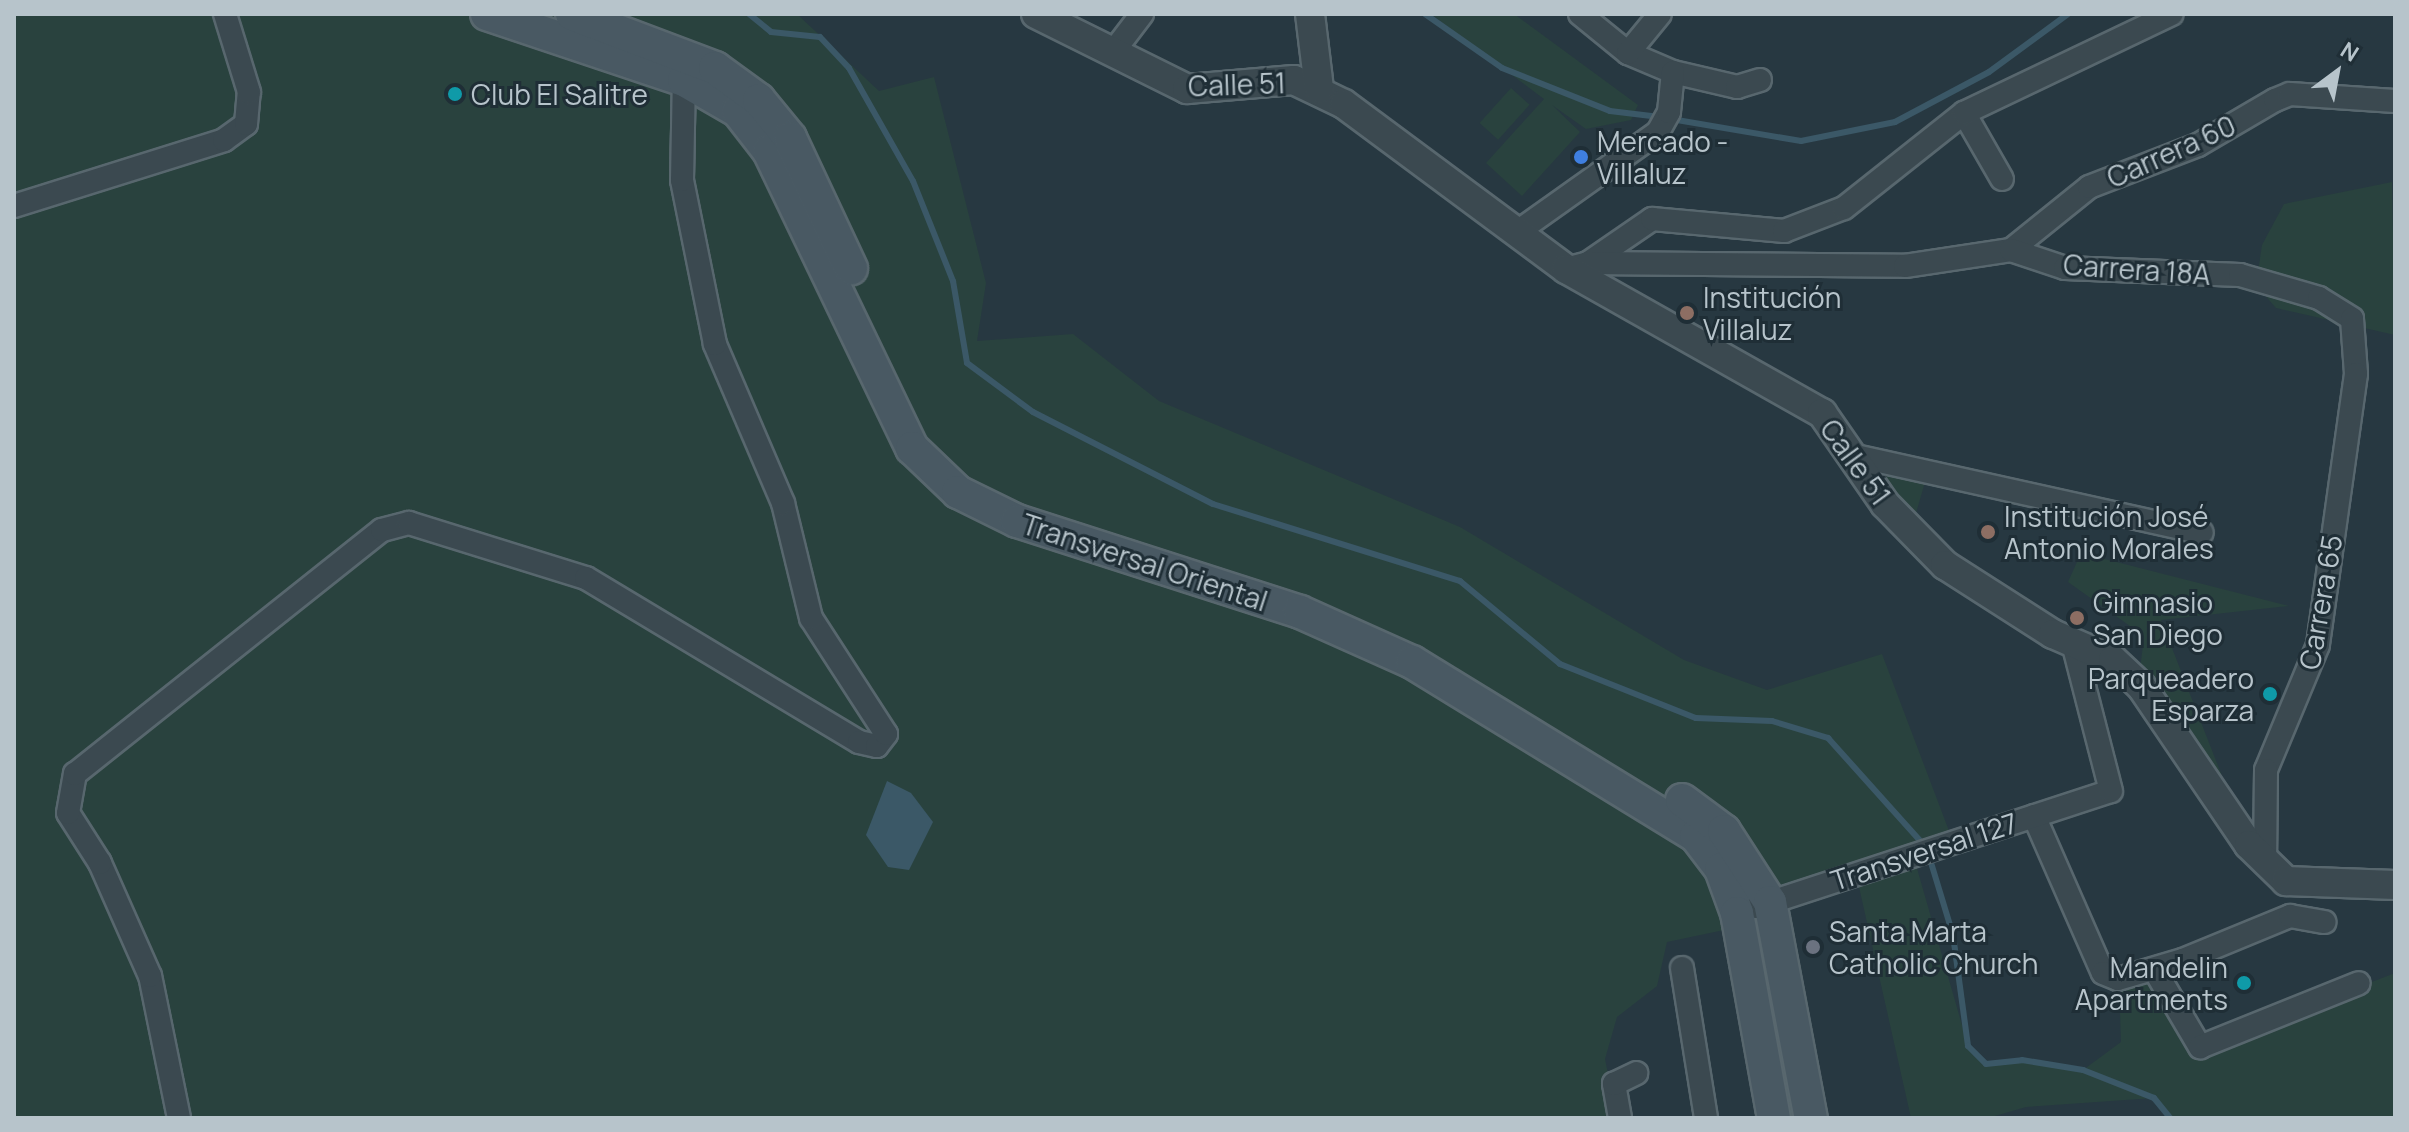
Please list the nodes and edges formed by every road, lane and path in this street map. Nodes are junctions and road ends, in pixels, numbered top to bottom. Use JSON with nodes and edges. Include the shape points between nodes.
{"nodes":[{"id":1,"x":225,"y":14,"type":"edge"},
{"id":2,"x":487,"y":14,"type":"edge"},
{"id":3,"x":572,"y":14,"type":"edge"},
{"id":4,"x":1036,"y":14,"type":"edge"},
{"id":5,"x":1142,"y":14,"type":"edge"},
{"id":6,"x":1310,"y":14,"type":"edge"},
{"id":7,"x":1580,"y":14,"type":"edge"},
{"id":8,"x":1660,"y":14,"type":"edge"},
{"id":9,"x":2172,"y":14,"type":"edge"},
{"id":10,"x":1113,"y":52,"type":"junction"},
{"id":11,"x":1628,"y":53,"type":"junction"},
{"id":12,"x":1673,"y":72,"type":"junction"},
{"id":13,"x":684,"y":80,"type":"junction"},
{"id":14,"x":1760,"y":80,"type":"dead end"},
{"id":15,"x":1319,"y":88,"type":"junction"},
{"id":16,"x":2395,"y":101,"type":"edge"},
{"id":17,"x":1964,"y":113,"type":"junction"},
{"id":18,"x":2002,"y":179,"type":"dead end"},
{"id":19,"x":14,"y":206,"type":"edge"},
{"id":20,"x":1516,"y":233,"type":"junction"},
{"id":21,"x":2011,"y":250,"type":"junction"},
{"id":22,"x":1577,"y":266,"type":"junction"},
{"id":23,"x":2358,"y":333,"type":"joint"},
{"id":24,"x":1856,"y":456,"type":"junction"},
{"id":25,"x":2202,"y":533,"type":"dead end"},
{"id":26,"x":2073,"y":643,"type":"junction"},
{"id":27,"x":2034,"y":816,"type":"junction"},
{"id":28,"x":2265,"y":864,"type":"junction"},
{"id":29,"x":2395,"y":885,"type":"edge"},
{"id":30,"x":1770,"y":902,"type":"junction"},
{"id":31,"x":1737,"y":913,"type":"junction"},
{"id":32,"x":2324,"y":922,"type":"dead end"},
{"id":33,"x":1682,"y":968,"type":"dead end"},
{"id":34,"x":2154,"y":969,"type":"junction"},
{"id":35,"x":2359,"y":983,"type":"dead end"},
{"id":36,"x":1637,"y":1073,"type":"dead end"},
{"id":37,"x":179,"y":1118,"type":"edge"},
{"id":38,"x":1620,"y":1118,"type":"edge"},
{"id":39,"x":1706,"y":1118,"type":"edge"},
{"id":40,"x":1774,"y":1118,"type":"edge"},
{"id":41,"x":1811,"y":1118,"type":"edge"}],
"edges":[{"from":1,"to":19,"type":"street","via":[[249,92],[246,124],[224,140]]},
{"from":2,"to":13,"type":"main road","name":"Transversal Oriental"},
{"from":3,"to":30,"type":"main road","name":"Transversal Oriental","via":[[715,68],[775,117],[801,159],[924,431],[981,485],[1287,586],[1427,647],[1691,805],[1734,843]]},
{"from":4,"to":10,"type":"street","name":"Calle 51"},
{"from":5,"to":10,"type":"street"},
{"from":6,"to":15,"type":"street"},
{"from":7,"to":11,"type":"street"},
{"from":8,"to":11,"type":"street"},
{"from":9,"to":17,"type":"street"},
{"from":10,"to":15,"type":"street","name":"Calle 51","via":[[1187,89],[1294,80]]},
{"from":11,"to":12,"type":"street"},
{"from":12,"to":14,"type":"street","via":[[1737,87]]},
{"from":12,"to":20,"type":"street","via":[[1669,112],[1658,132]]},
{"from":13,"to":31,"type":"main road","name":"Transversal Oriental","via":[[738,111],[769,151],[905,435],[935,475],[1017,521],[1300,612],[1412,662],[1696,836],[1721,869]]},
{"from":13,"to":37,"type":"street","via":[[681,167],[715,344],[783,503],[811,618],[886,734],[877,746],[859,742],[697,638],[586,578],[409,523],[382,530],[75,774],[68,813],[100,863],[150,976]]},
{"from":15,"to":20,"type":"street","name":"Calle 51"},
{"from":16,"to":21,"type":"street","name":"Carrera 60","via":[[2290,94],[2198,145],[2089,187]]},
{"from":17,"to":18,"type":"street"},
{"from":17,"to":22,"type":"street","via":[[1844,208],[1784,231],[1652,219]]},
{"from":20,"to":22,"type":"street","name":"Calle 51"},
{"from":21,"to":22,"type":"street","name":"Carrera 18A","via":[[1905,266]]},
{"from":21,"to":23,"type":"street","name":"Carrera 18A","via":[[2065,268],[2240,275],[2319,298],[2352,319]]},
{"from":22,"to":24,"type":"street","name":"Calle 51","via":[[1792,392],[1822,413]]},
{"from":23,"to":28,"type":"street","name":"Carrera 65","via":[[2318,645],[2266,770]]},
{"from":24,"to":25,"type":"street"},
{"from":24,"to":26,"type":"street","name":"Calle 51","via":[[1885,504],[1945,565]]},
{"from":26,"to":27,"type":"street","name":"Transversal 127","via":[[2111,791]]},
{"from":26,"to":28,"type":"street","name":"Calle 51","via":[[2113,660],[2141,686]]},
{"from":27,"to":30,"type":"street","name":"Transversal 127"},
{"from":27,"to":34,"type":"street","via":[[2103,973],[2118,979]]},
{"from":28,"to":29,"type":"street","name":"Calle 51","via":[[2297,886]]},
{"from":30,"to":31,"type":"street","name":"Transversal 127"},
{"from":30,"to":41,"type":"main road","name":"Transversal Oriental"},
{"from":31,"to":40,"type":"main road","name":"Transversal Oriental"},
{"from":32,"to":34,"type":"street","via":[[2290,916]]},
{"from":33,"to":39,"type":"street"},
{"from":34,"to":35,"type":"street","via":[[2200,1047]]},
{"from":36,"to":38,"type":"street","via":[[1614,1084]]}]}
